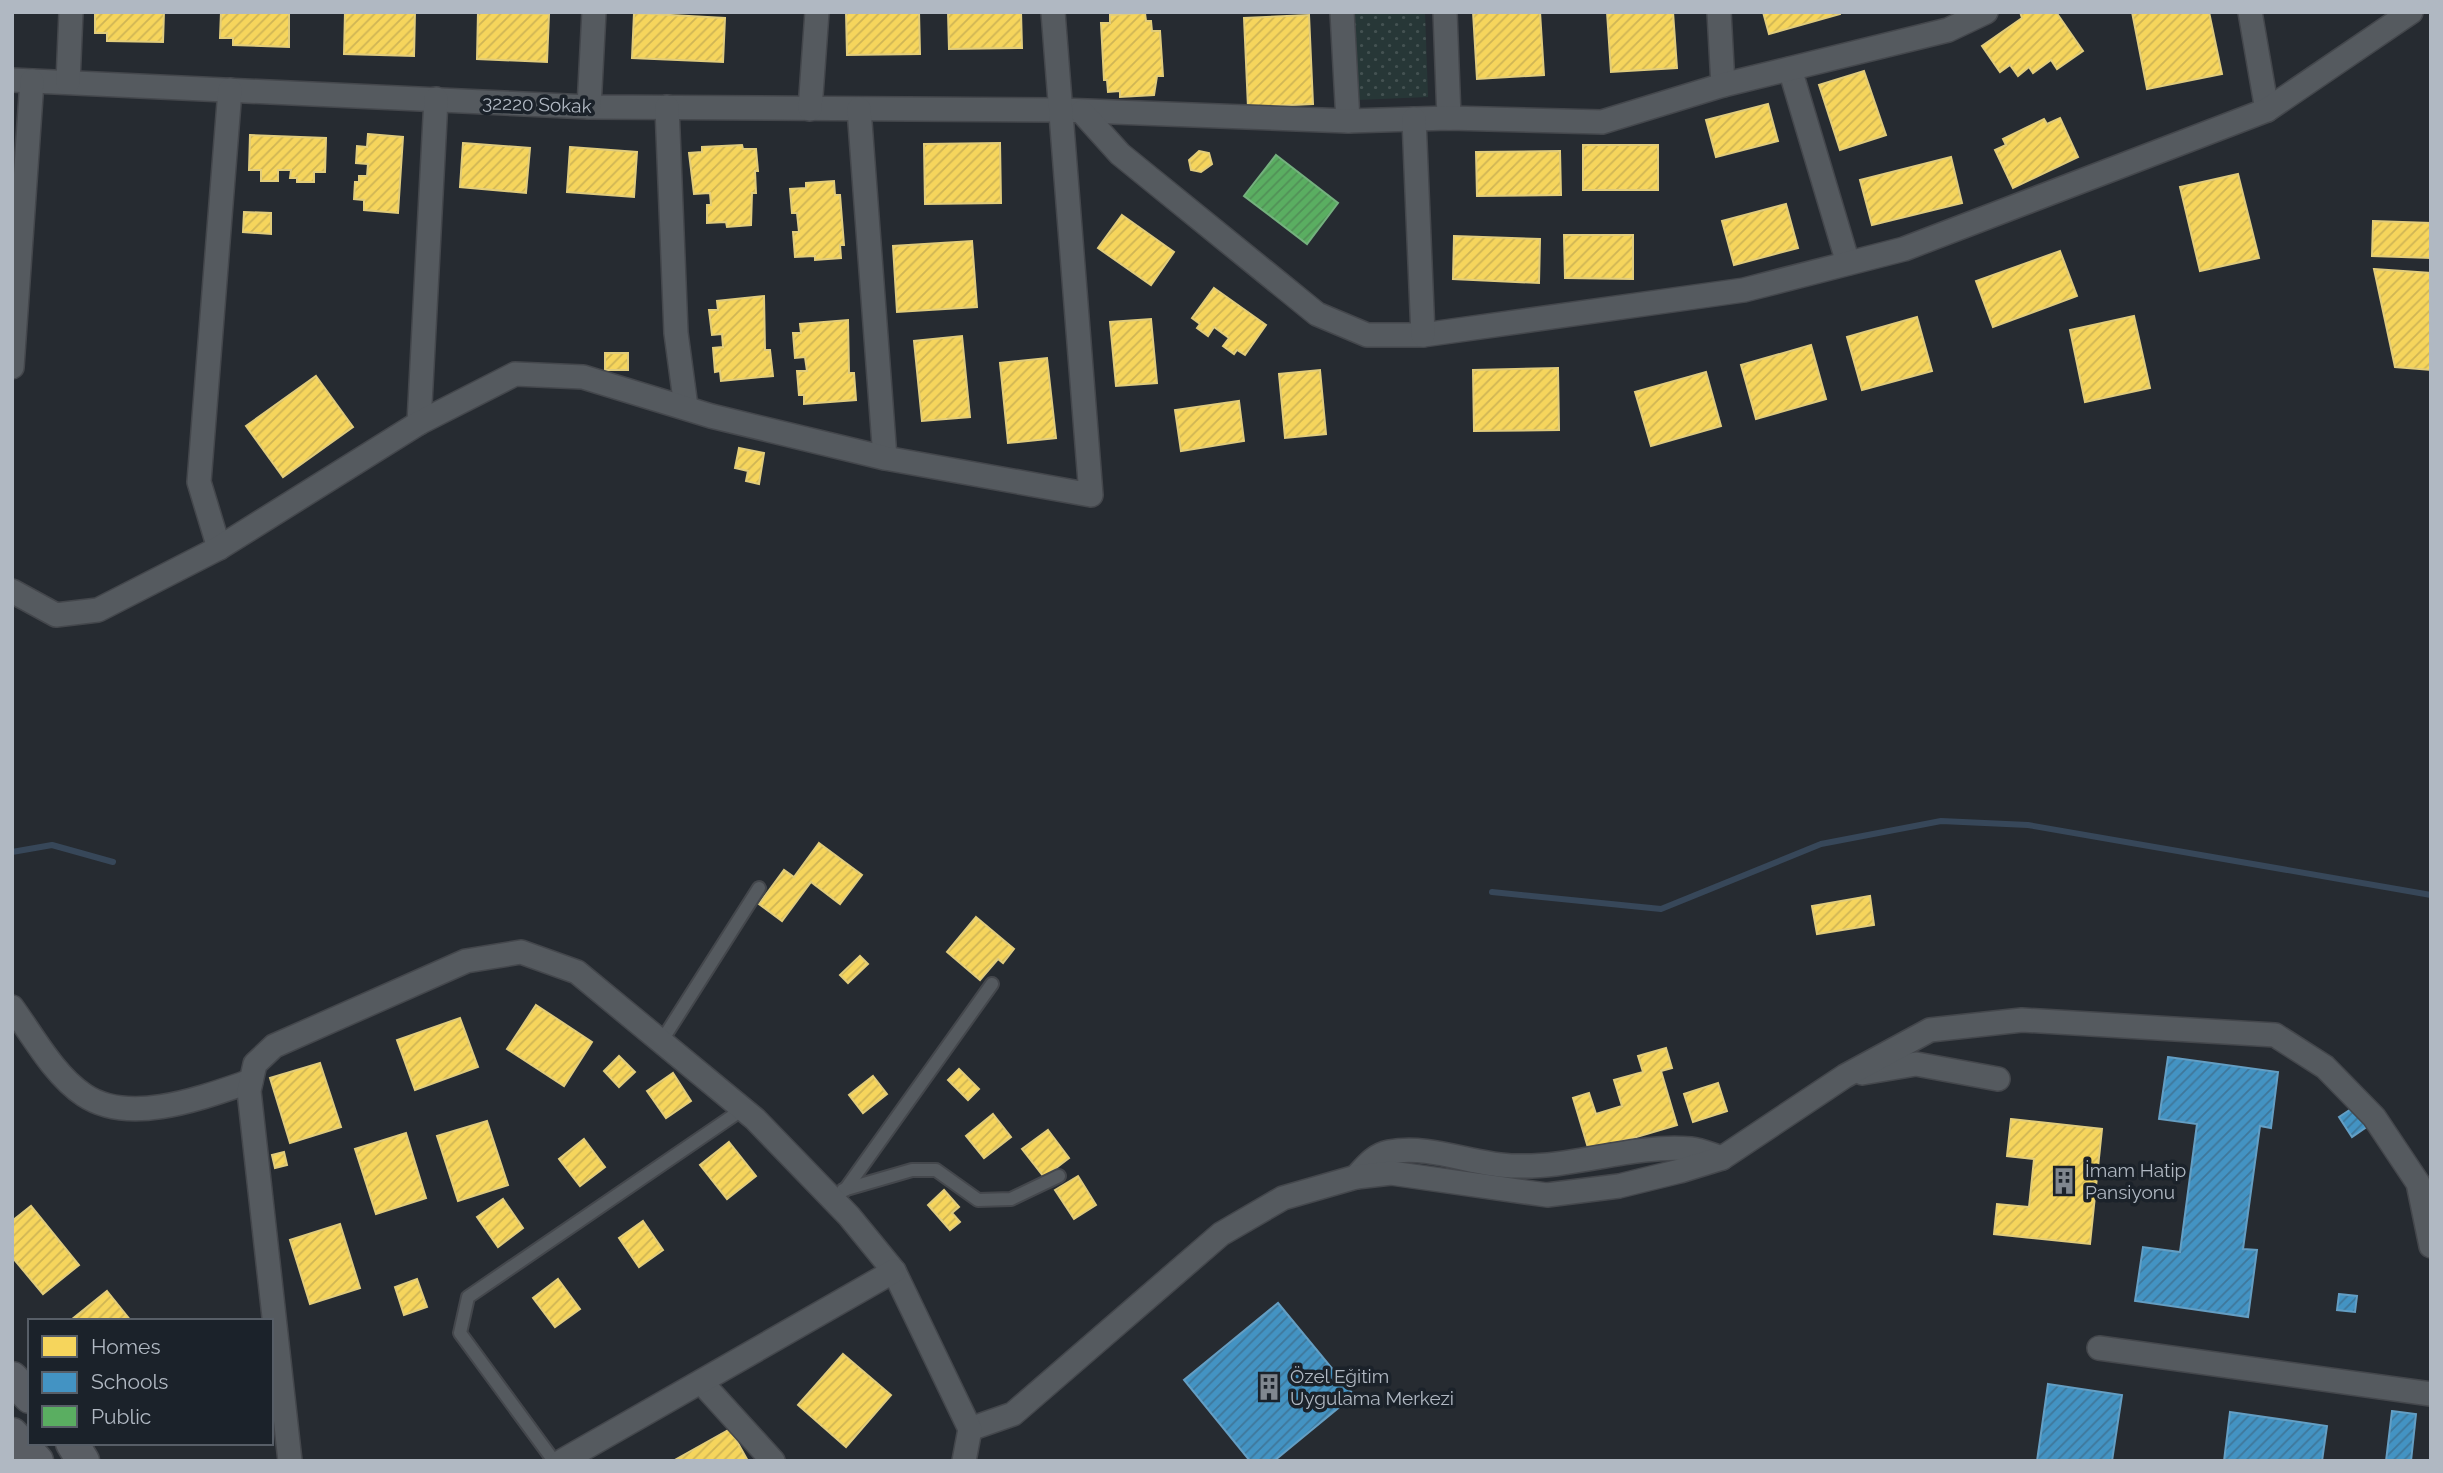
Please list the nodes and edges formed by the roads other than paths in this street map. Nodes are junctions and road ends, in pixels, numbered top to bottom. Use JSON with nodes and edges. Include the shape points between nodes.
{"nodes":[{"id":1,"x":71,"y":12,"type":"edge"},
{"id":2,"x":594,"y":12,"type":"edge"},
{"id":3,"x":817,"y":12,"type":"edge"},
{"id":4,"x":1053,"y":12,"type":"edge"},
{"id":5,"x":1342,"y":12,"type":"edge"},
{"id":6,"x":1445,"y":12,"type":"edge"},
{"id":7,"x":1719,"y":12,"type":"edge"},
{"id":8,"x":1986,"y":12,"type":"edge"},
{"id":9,"x":2250,"y":12,"type":"edge"},
{"id":10,"x":2411,"y":12,"type":"edge"},
{"id":11,"x":1790,"y":69,"type":"junction"},
{"id":12,"x":22,"y":81,"type":"edge"},
{"id":13,"x":68,"y":82,"type":"junction"},
{"id":14,"x":1723,"y":85,"type":"junction"},
{"id":15,"x":230,"y":90,"type":"junction"},
{"id":16,"x":436,"y":99,"type":"junction"},
{"id":17,"x":589,"y":107,"type":"junction"},
{"id":18,"x":667,"y":107,"type":"junction"},
{"id":19,"x":810,"y":109,"type":"junction"},
{"id":20,"x":859,"y":109,"type":"junction"},
{"id":21,"x":2267,"y":110,"type":"junction"},
{"id":22,"x":1072,"y":111,"type":"junction"},
{"id":23,"x":1448,"y":118,"type":"junction"},
{"id":24,"x":1414,"y":119,"type":"junction"},
{"id":25,"x":1348,"y":121,"type":"junction"},
{"id":26,"x":1848,"y":263,"type":"junction"},
{"id":27,"x":1423,"y":335,"type":"junction"},
{"id":28,"x":12,"y":367,"type":"edge"},
{"id":29,"x":686,"y":407,"type":"junction"},
{"id":30,"x":419,"y":423,"type":"junction"},
{"id":31,"x":886,"y":458,"type":"junction"},
{"id":32,"x":219,"y":548,"type":"junction"},
{"id":33,"x":12,"y":591,"type":"edge"},
{"id":34,"x":759,"y":888,"type":"dead end"},
{"id":35,"x":992,"y":984,"type":"dead end"},
{"id":36,"x":12,"y":1007,"type":"edge"},
{"id":37,"x":661,"y":1042,"type":"junction"},
{"id":38,"x":1845,"y":1076,"type":"junction"},
{"id":39,"x":1998,"y":1079,"type":"dead end"},
{"id":40,"x":251,"y":1081,"type":"junction"},
{"id":41,"x":743,"y":1109,"type":"junction"},
{"id":42,"x":1721,"y":1158,"type":"junction"},
{"id":43,"x":1059,"y":1176,"type":"dead end"},
{"id":44,"x":1356,"y":1177,"type":"junction"},
{"id":45,"x":836,"y":1192,"type":"junction"},
{"id":46,"x":2431,"y":1245,"type":"edge"},
{"id":47,"x":894,"y":1271,"type":"junction"},
{"id":48,"x":2099,"y":1348,"type":"dead end"},
{"id":49,"x":12,"y":1378,"type":"edge"},
{"id":50,"x":702,"y":1383,"type":"junction"},
{"id":51,"x":2431,"y":1394,"type":"edge"},
{"id":52,"x":28,"y":1395,"type":"edge"},
{"id":53,"x":970,"y":1429,"type":"junction"},
{"id":54,"x":12,"y":1434,"type":"edge"},
{"id":55,"x":73,"y":1445,"type":"edge"},
{"id":56,"x":37,"y":1461,"type":"edge"},
{"id":57,"x":83,"y":1461,"type":"edge"},
{"id":58,"x":290,"y":1461,"type":"edge"},
{"id":59,"x":554,"y":1461,"type":"edge"},
{"id":60,"x":562,"y":1461,"type":"edge"},
{"id":61,"x":774,"y":1461,"type":"edge"},
{"id":62,"x":964,"y":1461,"type":"edge"}],
"edges":[{"from":1,"to":13,"type":"street"},
{"from":2,"to":17,"type":"street"},
{"from":3,"to":19,"type":"street"},
{"from":4,"to":22,"type":"street"},
{"from":5,"to":25,"type":"street"},
{"from":6,"to":23,"type":"street"},
{"from":7,"to":14,"type":"street"},
{"from":8,"to":11,"type":"street","name":"32220 Sokak","via":[[1948,30]]},
{"from":9,"to":21,"type":"street"},
{"from":10,"to":21,"type":"street"},
{"from":11,"to":14,"type":"street","name":"32220 Sokak"},
{"from":11,"to":26,"type":"street"},
{"from":12,"to":13,"type":"street","name":"32220 Sokak"},
{"from":12,"to":28,"type":"street"},
{"from":13,"to":15,"type":"street","name":"32220 Sokak"},
{"from":14,"to":23,"type":"street","name":"32220 Sokak","via":[[1602,122]]},
{"from":15,"to":16,"type":"street","name":"32220 Sokak"},
{"from":15,"to":32,"type":"street","via":[[199,482]]},
{"from":16,"to":17,"type":"street","name":"32220 Sokak"},
{"from":16,"to":30,"type":"street"},
{"from":17,"to":18,"type":"street","name":"32220 Sokak"},
{"from":18,"to":19,"type":"street","name":"32220 Sokak"},
{"from":18,"to":29,"type":"street","via":[[676,333]]},
{"from":19,"to":20,"type":"street","name":"32220 Sokak"},
{"from":20,"to":22,"type":"street","name":"32220 Sokak"},
{"from":20,"to":31,"type":"street"},
{"from":21,"to":26,"type":"street","via":[[1903,248]]},
{"from":22,"to":25,"type":"street","name":"32220 Sokak"},
{"from":22,"to":27,"type":"street","via":[[1317,314],[1367,335]]},
{"from":22,"to":31,"type":"street","via":[[1091,495]]},
{"from":23,"to":24,"type":"street","name":"32220 Sokak"},
{"from":24,"to":25,"type":"street","name":"32220 Sokak"},
{"from":24,"to":27,"type":"street"},
{"from":26,"to":27,"type":"street","via":[[1744,290]]},
{"from":29,"to":30,"type":"street","via":[[583,377],[515,374]]},
{"from":29,"to":31,"type":"street"},
{"from":30,"to":32,"type":"street"},
{"from":32,"to":33,"type":"street","via":[[98,610],[56,615]]},
{"from":34,"to":37,"type":"lane"},
{"from":35,"to":45,"type":"lane"},
{"from":36,"to":40,"type":"street","via":[[68,1082],[111,1106],[165,1106]]},
{"from":37,"to":40,"type":"street","via":[[577,972],[522,952],[466,961],[274,1046],[254,1064]]},
{"from":37,"to":41,"type":"street"},
{"from":38,"to":39,"type":"street","via":[[1916,1064]]},
{"from":38,"to":42,"type":"street"},
{"from":38,"to":46,"type":"street","via":[[1930,1030],[2022,1020],[2275,1035],[2325,1067],[2374,1117],[2418,1183]]},
{"from":40,"to":58,"type":"street"},
{"from":41,"to":45,"type":"street"},
{"from":41,"to":59,"type":"lane","via":[[468,1297],[460,1333]]},
{"from":42,"to":44,"type":"street","via":[[1619,1186],[1547,1195],[1391,1173]]},
{"from":42,"to":44,"type":"street","via":[[1692,1149],[1513,1167],[1453,1156],[1389,1152],[1375,1157]]},
{"from":43,"to":45,"type":"lane","via":[[1011,1199],[978,1200],[936,1170],[912,1170]]},
{"from":44,"to":53,"type":"street","via":[[1283,1198],[1221,1234],[1013,1414]]},
{"from":45,"to":47,"type":"street"},
{"from":47,"to":50,"type":"street"},
{"from":47,"to":53,"type":"street"},
{"from":48,"to":51,"type":"street"},
{"from":49,"to":52,"type":"main road"},
{"from":50,"to":60,"type":"street"},
{"from":50,"to":61,"type":"street"},
{"from":53,"to":62,"type":"street"},
{"from":54,"to":56,"type":"main road"},
{"from":55,"to":57,"type":"main road"}]}
